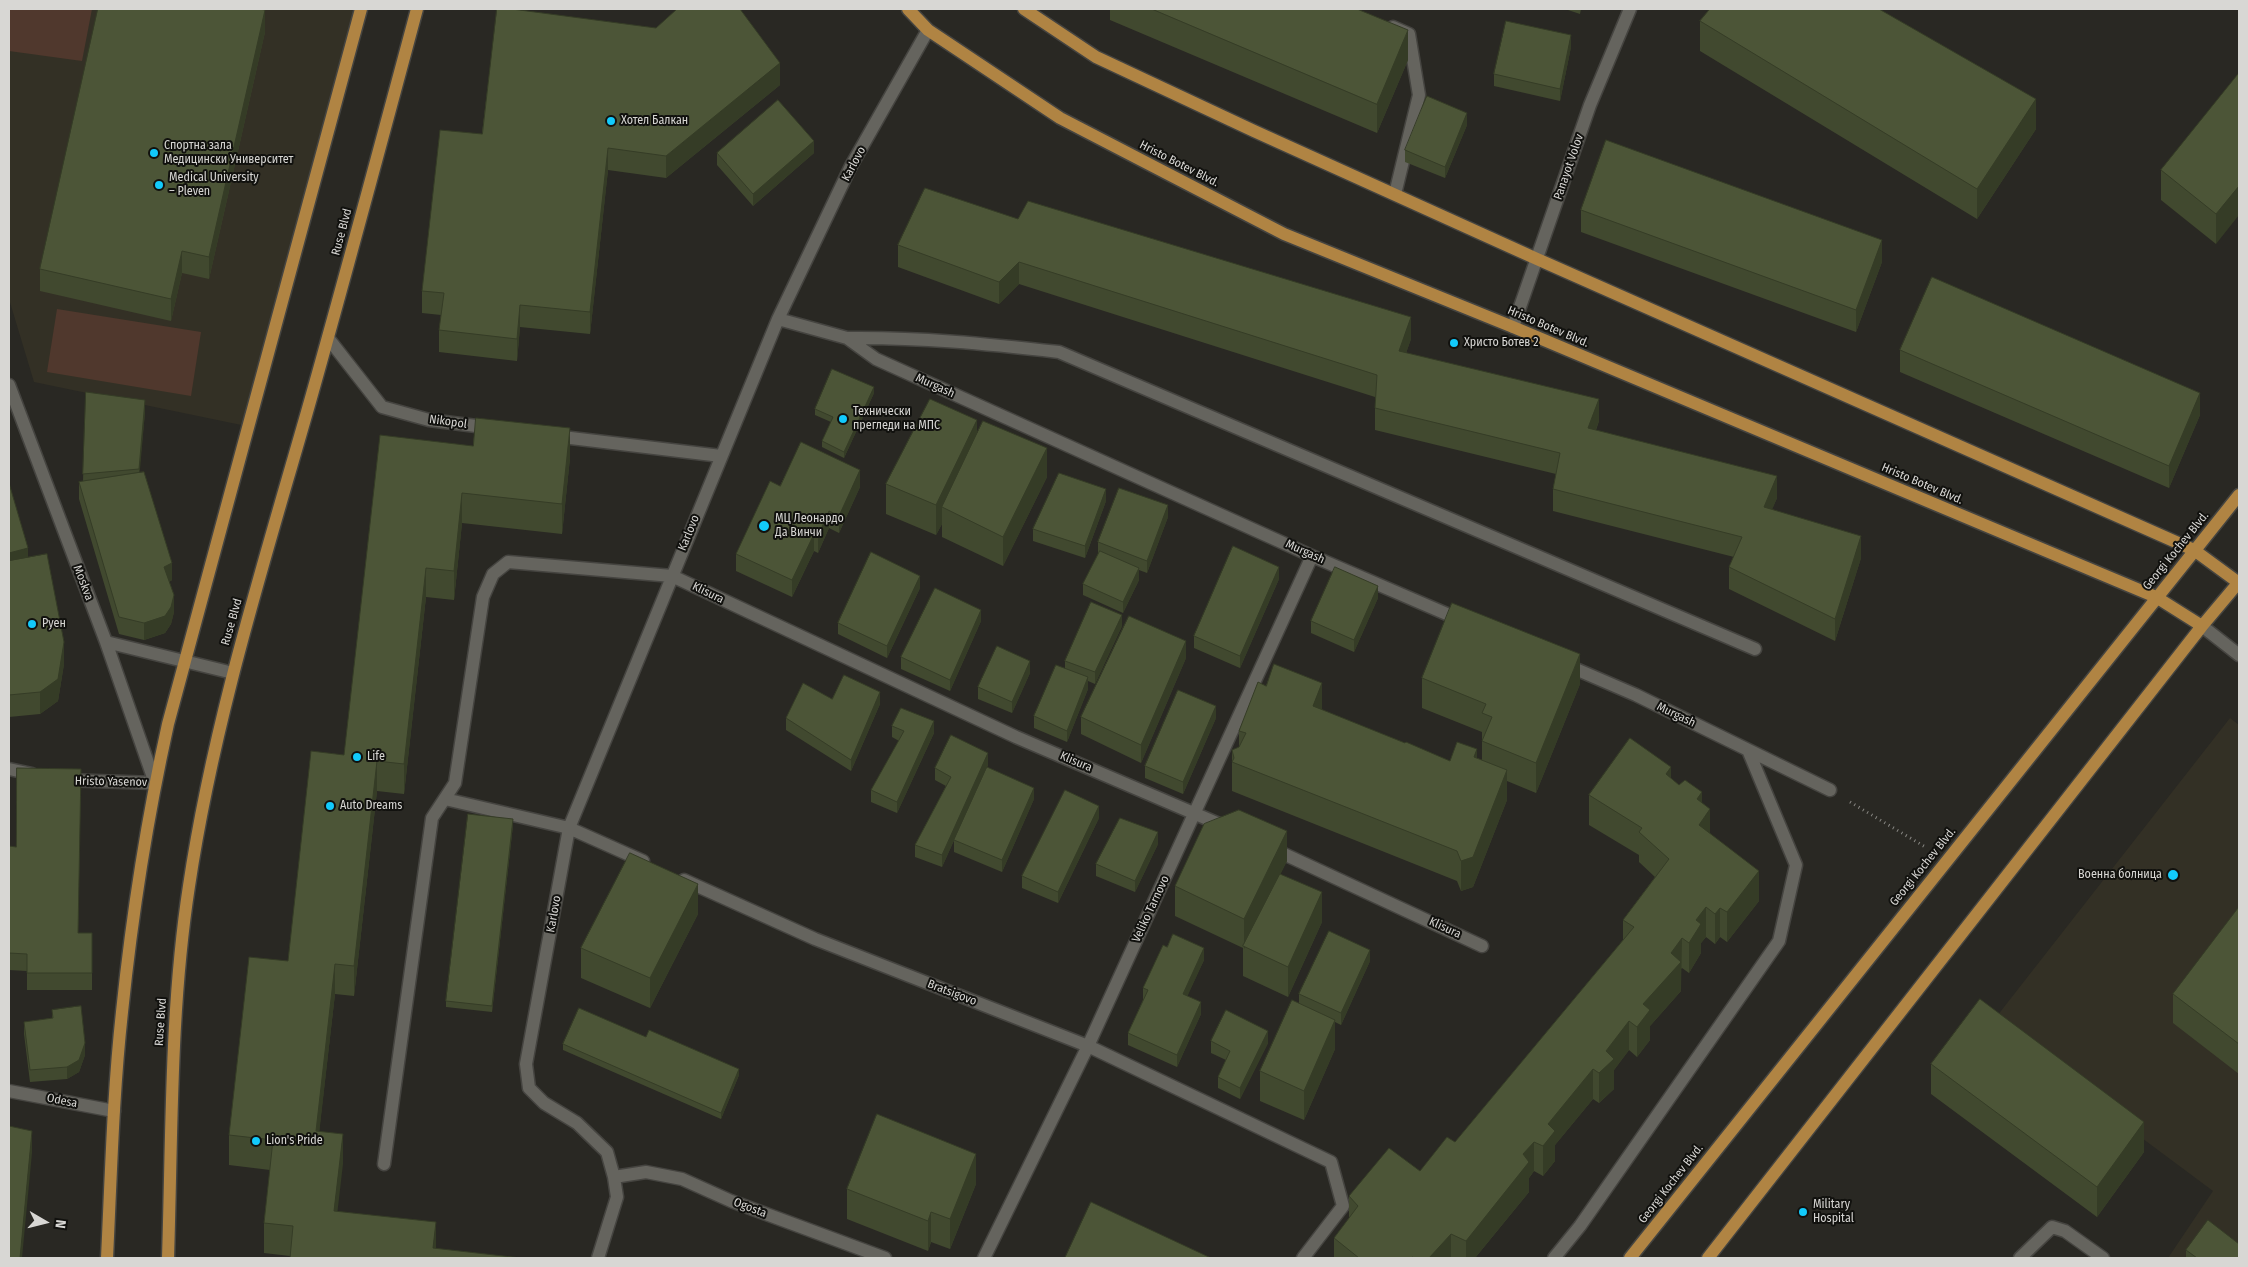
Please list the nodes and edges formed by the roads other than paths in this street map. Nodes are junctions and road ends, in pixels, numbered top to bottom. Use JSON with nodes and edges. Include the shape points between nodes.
{"nodes":[{"id":1,"x":361,"y":9,"type":"edge"},
{"id":2,"x":417,"y":9,"type":"edge"},
{"id":3,"x":908,"y":9,"type":"edge"},
{"id":4,"x":1024,"y":9,"type":"edge"},
{"id":5,"x":1630,"y":9,"type":"edge"},
{"id":6,"x":1385,"y":23,"type":"edge"},
{"id":7,"x":928,"y":30,"type":"junction"},
{"id":8,"x":1395,"y":194,"type":"junction"},
{"id":9,"x":1537,"y":259,"type":"junction"},
{"id":10,"x":778,"y":320,"type":"junction"},
{"id":11,"x":1512,"y":327,"type":"junction"},
{"id":12,"x":328,"y":338,"type":"junction"},
{"id":13,"x":847,"y":338,"type":"junction"},
{"id":14,"x":9,"y":385,"type":"edge"},
{"id":15,"x":14,"y":413,"type":"edge"},
{"id":16,"x":506,"y":430,"type":"edge"},
{"id":17,"x":545,"y":434,"type":"edge"},
{"id":18,"x":721,"y":456,"type":"junction"},
{"id":19,"x":2239,"y":494,"type":"edge"},
{"id":20,"x":2194,"y":550,"type":"junction"},
{"id":21,"x":1312,"y":556,"type":"junction"},
{"id":22,"x":672,"y":576,"type":"junction"},
{"id":23,"x":2239,"y":583,"type":"edge"},
{"id":24,"x":2156,"y":597,"type":"junction"},
{"id":25,"x":1474,"y":626,"type":"edge"},
{"id":26,"x":2202,"y":626,"type":"junction"},
{"id":27,"x":106,"y":642,"type":"junction"},
{"id":28,"x":1755,"y":649,"type":"dead end"},
{"id":29,"x":2239,"y":655,"type":"edge"},
{"id":30,"x":1555,"y":660,"type":"edge"},
{"id":31,"x":186,"y":662,"type":"junction"},
{"id":32,"x":233,"y":673,"type":"junction"},
{"id":33,"x":1748,"y":750,"type":"junction"},
{"id":34,"x":9,"y":769,"type":"edge"},
{"id":35,"x":155,"y":783,"type":"junction"},
{"id":36,"x":1830,"y":790,"type":"road end"},
{"id":37,"x":444,"y":799,"type":"junction"},
{"id":38,"x":1195,"y":813,"type":"junction"},
{"id":39,"x":569,"y":828,"type":"junction"},
{"id":40,"x":1240,"y":834,"type":"edge"},
{"id":41,"x":1258,"y":842,"type":"edge"},
{"id":42,"x":651,"y":865,"type":"edge"},
{"id":43,"x":670,"y":873,"type":"edge"},
{"id":44,"x":1482,"y":946,"type":"dead end"},
{"id":45,"x":1088,"y":1046,"type":"junction"},
{"id":46,"x":9,"y":1091,"type":"edge"},
{"id":47,"x":114,"y":1112,"type":"junction"},
{"id":48,"x":384,"y":1164,"type":"dead end"},
{"id":49,"x":614,"y":1177,"type":"junction"},
{"id":50,"x":107,"y":1258,"type":"edge"},
{"id":51,"x":168,"y":1258,"type":"edge"},
{"id":52,"x":598,"y":1258,"type":"edge"},
{"id":53,"x":884,"y":1258,"type":"edge"},
{"id":54,"x":984,"y":1258,"type":"edge"},
{"id":55,"x":1303,"y":1258,"type":"edge"},
{"id":56,"x":1554,"y":1258,"type":"edge"},
{"id":57,"x":1630,"y":1258,"type":"edge"},
{"id":58,"x":1708,"y":1258,"type":"edge"},
{"id":59,"x":2020,"y":1258,"type":"edge"},
{"id":60,"x":2103,"y":1258,"type":"edge"}],
"edges":[{"from":1,"to":31,"type":"main road"},
{"from":2,"to":12,"type":"main road","name":"Ruse Blvd"},
{"from":3,"to":7,"type":"main road","name":"Hristo Botev Blvd."},
{"from":4,"to":8,"type":"main road","via":[[1096,57]]},
{"from":5,"to":9,"type":"street","name":"Panayot Volov","via":[[1590,105]]},
{"from":6,"to":8,"type":"street","via":[[1409,34],[1419,95]]},
{"from":7,"to":10,"type":"street","name":"Karlovo","via":[[852,166]]},
{"from":7,"to":11,"type":"main road","name":"Hristo Botev Blvd.","via":[[1060,118],[1284,234]]},
{"from":8,"to":9,"type":"main road"},
{"from":9,"to":11,"type":"street","name":"Panayot Volov"},
{"from":9,"to":20,"type":"main road"},
{"from":10,"to":13,"type":"street","name":"Murgash"},
{"from":10,"to":18,"type":"street","name":"Karlovo"},
{"from":11,"to":24,"type":"main road","name":"Hristo Botev Blvd."},
{"from":12,"to":16,"type":"street","name":"Nikopol","via":[[382,407],[428,420]]},
{"from":12,"to":32,"type":"main road","name":"Ruse Blvd"},
{"from":13,"to":21,"type":"street","name":"Murgash","via":[[876,359]]},
{"from":13,"to":28,"type":"street","via":[[944,340],[1059,352]]},
{"from":14,"to":15,"type":"street","name":"Moskva"},
{"from":15,"to":27,"type":"street","name":"Moskva"},
{"from":17,"to":18,"type":"street"},
{"from":18,"to":22,"type":"street","name":"Karlovo"},
{"from":19,"to":20,"type":"main road","name":"Georgi Kochev Blvd."},
{"from":20,"to":23,"type":"main road"},
{"from":20,"to":24,"type":"main road","name":"Georgi Kochev Blvd."},
{"from":21,"to":25,"type":"street","name":"Murgash"},
{"from":21,"to":38,"type":"street","name":"Veliko Tarnovo"},
{"from":22,"to":37,"type":"street","via":[[508,562],[493,574],[483,596],[455,783]]},
{"from":22,"to":38,"type":"street","name":"Klisura","via":[[1016,737]]},
{"from":22,"to":39,"type":"street","name":"Karlovo"},
{"from":23,"to":26,"type":"main road"},
{"from":24,"to":26,"type":"main road","name":"Hristo Botev Blvd."},
{"from":24,"to":57,"type":"main road","name":"Georgi Kochev Blvd."},
{"from":26,"to":29,"type":"street"},
{"from":26,"to":58,"type":"main road"},
{"from":27,"to":31,"type":"street"},
{"from":27,"to":35,"type":"street","name":"Moskva"},
{"from":30,"to":33,"type":"street","name":"Murgash","via":[[1636,695]]},
{"from":31,"to":32,"type":"street"},
{"from":31,"to":35,"type":"main road"},
{"from":32,"to":51,"type":"main road","name":"Ruse Blvd","via":[[200,820],[179,960],[173,1052]]},
{"from":33,"to":36,"type":"street","name":"Murgash"},
{"from":33,"to":56,"type":"street","via":[[1796,865],[1779,941],[1580,1226]]},
{"from":34,"to":35,"type":"street","name":"Hristo Yasenov","via":[[73,781]]},
{"from":35,"to":47,"type":"main road","via":[[132,918]]},
{"from":37,"to":39,"type":"street"},
{"from":37,"to":48,"type":"street","via":[[432,818]]},
{"from":38,"to":40,"type":"street","name":"Klisura"},
{"from":38,"to":45,"type":"street","name":"Veliko Tarnovo"},
{"from":39,"to":42,"type":"street"},
{"from":39,"to":49,"type":"street","name":"Karlovo","via":[[526,1064],[529,1088],[544,1103],[576,1123],[607,1152]]},
{"from":41,"to":44,"type":"street","name":"Klisura"},
{"from":43,"to":45,"type":"street","name":"Bratsigovo","via":[[815,939]]},
{"from":45,"to":54,"type":"street","name":"Veliko Tarnovo"},
{"from":45,"to":55,"type":"street","name":"Bratsigovo","via":[[1331,1162],[1343,1206]]},
{"from":46,"to":47,"type":"street","name":"Odesa"},
{"from":47,"to":50,"type":"main road"},
{"from":49,"to":52,"type":"street","name":"Karlovo","via":[[617,1197]]},
{"from":49,"to":53,"type":"street","name":"Ogosta","via":[[646,1172],[682,1179],[731,1201]]},
{"from":59,"to":60,"type":"street","via":[[2052,1227],[2065,1230]]}]}
